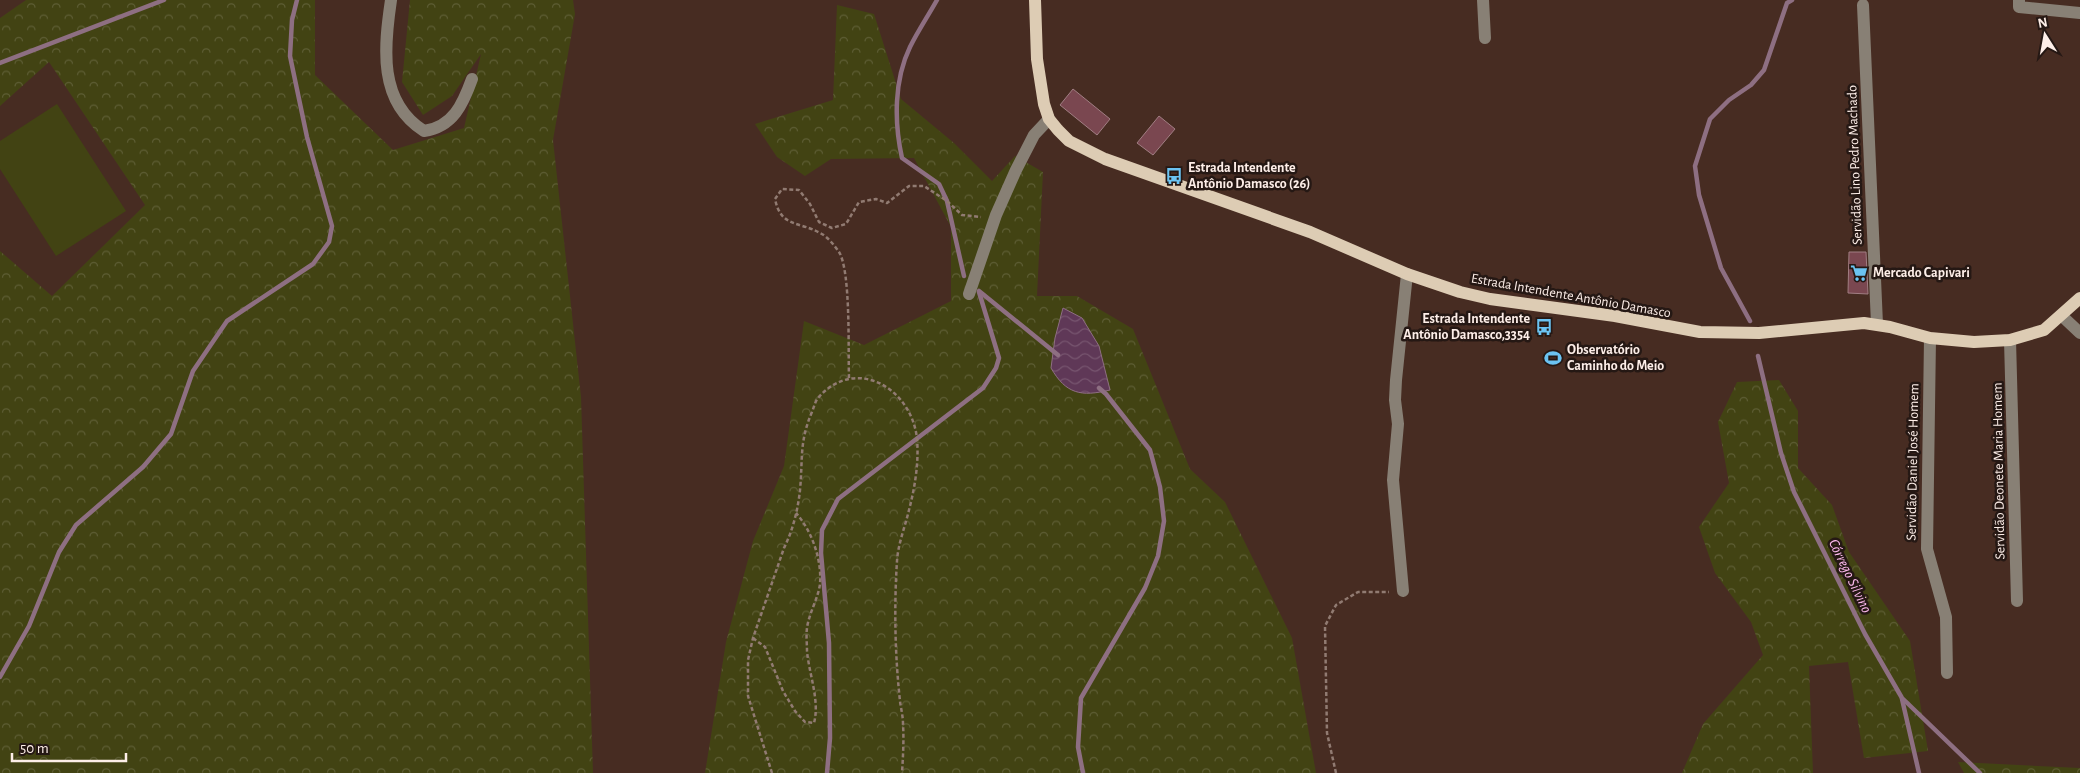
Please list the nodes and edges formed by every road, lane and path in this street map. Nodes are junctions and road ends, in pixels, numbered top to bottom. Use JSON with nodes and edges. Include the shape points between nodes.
{"nodes":[{"id":1,"x":391,"y":0,"type":"edge"},
{"id":2,"x":1035,"y":0,"type":"edge"},
{"id":3,"x":1483,"y":0,"type":"edge"},
{"id":4,"x":2019,"y":0,"type":"edge"},
{"id":5,"x":1863,"y":5,"type":"dead end"},
{"id":6,"x":2080,"y":13,"type":"edge"},
{"id":7,"x":1485,"y":38,"type":"dead end"},
{"id":8,"x":472,"y":79,"type":"dead end"},
{"id":9,"x":1049,"y":119,"type":"junction"},
{"id":10,"x":996,"y":215,"type":"junction"},
{"id":11,"x":1408,"y":274,"type":"junction"},
{"id":12,"x":969,"y":294,"type":"dead end"},
{"id":13,"x":2080,"y":298,"type":"edge"},
{"id":14,"x":2062,"y":316,"type":"junction"},
{"id":15,"x":1877,"y":324,"type":"junction"},
{"id":16,"x":2080,"y":333,"type":"edge"},
{"id":17,"x":1930,"y":338,"type":"junction"},
{"id":18,"x":2010,"y":340,"type":"junction"},
{"id":19,"x":849,"y":378,"type":"junction"},
{"id":20,"x":796,"y":513,"type":"junction"},
{"id":21,"x":1403,"y":591,"type":"joint"},
{"id":22,"x":2017,"y":601,"type":"dead end"},
{"id":23,"x":753,"y":638,"type":"junction"},
{"id":24,"x":1947,"y":673,"type":"dead end"},
{"id":25,"x":772,"y":773,"type":"edge"},
{"id":26,"x":902,"y":773,"type":"edge"},
{"id":27,"x":1336,"y":773,"type":"edge"}],
"edges":[{"from":1,"to":8,"type":"street","via":[[386,74],[396,102],[412,124],[424,131],[437,130],[464,102]]},
{"from":2,"to":9,"type":"main road","name":"Estrada Intendente Antônio Damasco","via":[[1040,89]]},
{"from":3,"to":7,"type":"street"},
{"from":4,"to":6,"type":"street","via":[[2019,7]]},
{"from":5,"to":15,"type":"street","name":"Servidão Lino Pedro Machado"},
{"from":9,"to":10,"type":"street","via":[[1026,148]]},
{"from":9,"to":11,"type":"main road","name":"Estrada Intendente Antônio Damasco","via":[[1069,141],[1086,150],[1310,232]]},
{"from":10,"to":12,"type":"street"},
{"from":10,"to":19,"type":"path","via":[[962,215],[924,186],[909,186],[887,203],[876,199],[859,202],[846,224],[832,228],[819,222],[799,190],[782,189],[775,199],[778,212],[791,223],[822,233],[840,253],[847,295]]},
{"from":11,"to":15,"type":"main road","name":"Estrada Intendente Antônio Damasco","via":[[1490,299],[1615,316],[1700,332],[1759,333],[1839,324]]},
{"from":11,"to":21,"type":"street","via":[[1396,380],[1398,424],[1393,480]]},
{"from":13,"to":14,"type":"main road","name":"Estrada Intendente Antônio Damasco"},
{"from":14,"to":16,"type":"street"},
{"from":14,"to":18,"type":"main road","name":"Estrada Intendente Antônio Damasco","via":[[2044,330]]},
{"from":15,"to":17,"type":"main road","name":"Estrada Intendente Antônio Damasco"},
{"from":17,"to":18,"type":"main road","name":"Estrada Intendente Antônio Damasco","via":[[1974,342]]},
{"from":17,"to":24,"type":"street","name":"Servidão Daniel José Homem","via":[[1926,549],[1946,617]]},
{"from":18,"to":22,"type":"street","name":"Servidão Deonete Maria Homem"},
{"from":19,"to":20,"type":"path","via":[[833,384],[817,400],[805,428]]},
{"from":19,"to":26,"type":"path","via":[[881,382],[901,398],[912,417],[917,438],[918,460],[897,561],[896,625],[903,724]]},
{"from":20,"to":23,"type":"path"},
{"from":20,"to":23,"type":"path","via":[[812,541],[820,584],[807,627],[809,672],[816,714],[814,723],[805,722],[795,710],[783,691],[765,647]]},
{"from":21,"to":27,"type":"path","via":[[1358,592],[1336,605],[1325,626],[1327,733]]},
{"from":23,"to":25,"type":"path","via":[[748,660],[748,696]]}]}
